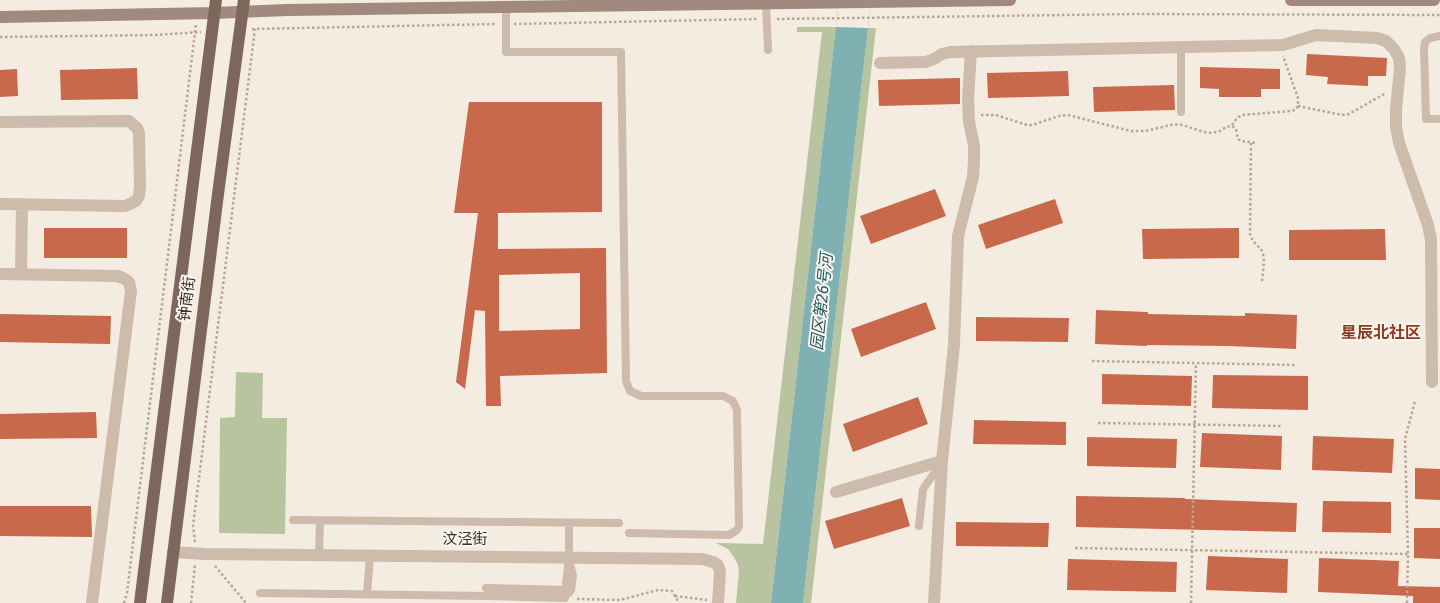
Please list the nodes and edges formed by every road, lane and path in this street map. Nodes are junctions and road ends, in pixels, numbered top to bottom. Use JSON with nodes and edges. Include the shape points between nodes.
{"nodes":[{"id":1,"x":216,"y":0,"type":"edge"},
{"id":2,"x":1010,"y":0,"type":"edge"},
{"id":3,"x":1291,"y":0,"type":"edge"},
{"id":4,"x":1434,"y":0,"type":"edge"},
{"id":5,"x":766,"y":3,"type":"junction"},
{"id":6,"x":244,"y":6,"type":"edge"},
{"id":7,"x":506,"y":7,"type":"junction"},
{"id":8,"x":214,"y":13,"type":"junction"},
{"id":9,"x":198,"y":14,"type":"junction"},
{"id":10,"x":1440,"y":15,"type":"edge"},
{"id":11,"x":0,"y":17,"type":"edge"},
{"id":12,"x":766,"y":19,"type":"junction"},
{"id":13,"x":506,"y":24,"type":"junction"},
{"id":14,"x":255,"y":28,"type":"junction"},
{"id":15,"x":240,"y":29,"type":"junction"},
{"id":16,"x":212,"y":31,"type":"junction"},
{"id":17,"x":195,"y":33,"type":"junction"},
{"id":18,"x":0,"y":36,"type":"edge"},
{"id":19,"x":1440,"y":36,"type":"edge"},
{"id":20,"x":1182,"y":46,"type":"junction"},
{"id":21,"x":768,"y":50,"type":"dead end"},
{"id":22,"x":971,"y":51,"type":"junction"},
{"id":23,"x":1283,"y":54,"type":"dead end"},
{"id":24,"x":880,"y":63,"type":"dead end"},
{"id":25,"x":1389,"y":91,"type":"dead end"},
{"id":26,"x":1298,"y":106,"type":"junction"},
{"id":27,"x":1181,"y":112,"type":"dead end"},
{"id":28,"x":975,"y":116,"type":"dead end"},
{"id":29,"x":1440,"y":118,"type":"edge"},
{"id":30,"x":0,"y":122,"type":"edge"},
{"id":31,"x":1232,"y":126,"type":"junction"},
{"id":32,"x":1251,"y":143,"type":"junction"},
{"id":33,"x":1257,"y":143,"type":"dead end"},
{"id":34,"x":0,"y":204,"type":"edge"},
{"id":35,"x":22,"y":204,"type":"junction"},
{"id":36,"x":0,"y":274,"type":"edge"},
{"id":37,"x":21,"y":274,"type":"junction"},
{"id":38,"x":1262,"y":282,"type":"dead end"},
{"id":39,"x":1436,"y":335,"type":"edge"},
{"id":40,"x":1436,"y":355,"type":"edge"},
{"id":41,"x":1092,"y":361,"type":"dead end"},
{"id":42,"x":1196,"y":364,"type":"junction"},
{"id":43,"x":1297,"y":365,"type":"dead end"},
{"id":44,"x":1432,"y":382,"type":"dead end"},
{"id":45,"x":1415,"y":401,"type":"dead end"},
{"id":46,"x":1098,"y":422,"type":"dead end"},
{"id":47,"x":1195,"y":425,"type":"junction"},
{"id":48,"x":1282,"y":426,"type":"dead end"},
{"id":49,"x":942,"y":461,"type":"junction"},
{"id":50,"x":836,"y":492,"type":"dead end"},
{"id":51,"x":293,"y":520,"type":"dead end"},
{"id":52,"x":320,"y":520,"type":"junction"},
{"id":53,"x":569,"y":523,"type":"junction"},
{"id":54,"x":619,"y":523,"type":"dead end"},
{"id":55,"x":919,"y":526,"type":"dead end"},
{"id":56,"x":628,"y":533,"type":"dead end"},
{"id":57,"x":1075,"y":548,"type":"dead end"},
{"id":58,"x":1192,"y":550,"type":"junction"},
{"id":59,"x":173,"y":552,"type":"junction"},
{"id":60,"x":196,"y":554,"type":"junction"},
{"id":61,"x":1408,"y":554,"type":"junction"},
{"id":62,"x":319,"y":555,"type":"junction"},
{"id":63,"x":370,"y":556,"type":"junction"},
{"id":64,"x":569,"y":557,"type":"junction"},
{"id":65,"x":214,"y":564,"type":"dead end"},
{"id":66,"x":486,"y":588,"type":"dead end"},
{"id":67,"x":568,"y":590,"type":"junction"},
{"id":68,"x":260,"y":594,"type":"dead end"},
{"id":69,"x":366,"y":594,"type":"junction"},
{"id":70,"x":675,"y":596,"type":"junction"},
{"id":71,"x":565,"y":598,"type":"junction"},
{"id":72,"x":712,"y":601,"type":"edge"},
{"id":73,"x":92,"y":603,"type":"edge"},
{"id":74,"x":124,"y":603,"type":"edge"},
{"id":75,"x":140,"y":603,"type":"edge"},
{"id":76,"x":167,"y":603,"type":"edge"},
{"id":77,"x":191,"y":603,"type":"edge"},
{"id":78,"x":246,"y":603,"type":"edge"},
{"id":79,"x":679,"y":603,"type":"edge"},
{"id":80,"x":934,"y":603,"type":"edge"},
{"id":81,"x":1191,"y":603,"type":"edge"},
{"id":82,"x":1408,"y":603,"type":"edge"}],
"edges":[{"from":1,"to":8,"type":"main road","name":"钟南街"},
{"from":2,"to":5,"type":"main road"},
{"from":3,"to":4,"type":"main road"},
{"from":5,"to":7,"type":"main road"},
{"from":5,"to":12,"type":"lane"},
{"from":6,"to":7,"type":"main road","via":[[287,10]]},
{"from":6,"to":8,"type":"main road"},
{"from":6,"to":15,"type":"main road","name":"钟南街"},
{"from":7,"to":13,"type":"lane"},
{"from":8,"to":9,"type":"main road"},
{"from":8,"to":16,"type":"main road","name":"钟南街"},
{"from":9,"to":11,"type":"main road"},
{"from":9,"to":17,"type":"path"},
{"from":10,"to":12,"type":"path","via":[[1136,14]]},
{"from":12,"to":13,"type":"path"},
{"from":12,"to":21,"type":"lane"},
{"from":13,"to":14,"type":"path"},
{"from":13,"to":56,"type":"lane","via":[[506,52],[621,52],[627,386],[641,396],[723,396],[733,400],[737,410],[738,530],[729,535]]},
{"from":14,"to":15,"type":"path"},
{"from":14,"to":60,"type":"path","via":[[193,526]]},
{"from":15,"to":59,"type":"main road","name":"钟南街"},
{"from":16,"to":17,"type":"path"},
{"from":16,"to":75,"type":"main road","name":"钟南街"},
{"from":17,"to":18,"type":"path"},
{"from":17,"to":74,"type":"path"},
{"from":19,"to":29,"type":"lane","via":[[1430,38],[1424,49],[1426,119]]},
{"from":20,"to":22,"type":"street"},
{"from":20,"to":27,"type":"lane"},
{"from":20,"to":39,"type":"street","via":[[1283,45],[1316,35],[1377,38],[1394,49],[1400,68],[1396,127],[1431,240]]},
{"from":22,"to":24,"type":"street","via":[[942,54],[926,62]]},
{"from":22,"to":49,"type":"street","via":[[968,99],[974,146],[973,177],[958,236],[954,345]]},
{"from":23,"to":26,"type":"path"},
{"from":25,"to":26,"type":"path","via":[[1349,114]]},
{"from":26,"to":31,"type":"path","via":[[1290,111],[1242,114]]},
{"from":28,"to":31,"type":"path","via":[[996,115],[1032,125],[1068,115],[1131,131],[1178,124],[1212,133]]},
{"from":30,"to":35,"type":"street","via":[[129,121],[139,133],[139,196],[130,204]]},
{"from":31,"to":32,"type":"path","via":[[1238,139]]},
{"from":32,"to":33,"type":"path"},
{"from":32,"to":38,"type":"path","via":[[1250,234],[1263,254]]},
{"from":34,"to":35,"type":"street"},
{"from":35,"to":37,"type":"street"},
{"from":36,"to":37,"type":"street"},
{"from":37,"to":73,"type":"street","via":[[117,276],[129,282],[131,291]]},
{"from":39,"to":40,"type":"street"},
{"from":40,"to":44,"type":"street"},
{"from":41,"to":42,"type":"path"},
{"from":42,"to":43,"type":"path"},
{"from":42,"to":47,"type":"path"},
{"from":45,"to":61,"type":"path","via":[[1405,439]]},
{"from":46,"to":47,"type":"path"},
{"from":47,"to":48,"type":"path"},
{"from":47,"to":58,"type":"path"},
{"from":49,"to":50,"type":"street"},
{"from":49,"to":55,"type":"lane","via":[[923,489]]},
{"from":49,"to":80,"type":"street"},
{"from":51,"to":52,"type":"lane"},
{"from":52,"to":53,"type":"lane"},
{"from":52,"to":62,"type":"lane"},
{"from":53,"to":54,"type":"lane"},
{"from":53,"to":64,"type":"lane"},
{"from":57,"to":58,"type":"path"},
{"from":58,"to":61,"type":"path"},
{"from":58,"to":81,"type":"path"},
{"from":59,"to":60,"type":"street","name":"汶泾街"},
{"from":59,"to":76,"type":"main road","name":"钟南街"},
{"from":60,"to":62,"type":"street","name":"汶泾街"},
{"from":60,"to":77,"type":"path"},
{"from":61,"to":82,"type":"path"},
{"from":62,"to":63,"type":"street","name":"汶泾街"},
{"from":63,"to":64,"type":"street","name":"汶泾街"},
{"from":63,"to":69,"type":"lane"},
{"from":64,"to":67,"type":"lane"},
{"from":64,"to":72,"type":"street","name":"汶泾街","via":[[702,559],[713,562],[720,572]]},
{"from":65,"to":78,"type":"path"},
{"from":66,"to":67,"type":"lane"},
{"from":67,"to":71,"type":"lane"},
{"from":68,"to":69,"type":"lane"},
{"from":69,"to":71,"type":"lane"},
{"from":70,"to":71,"type":"path","via":[[672,591],[658,590],[620,600]]},
{"from":70,"to":72,"type":"path"},
{"from":70,"to":79,"type":"path"}]}
